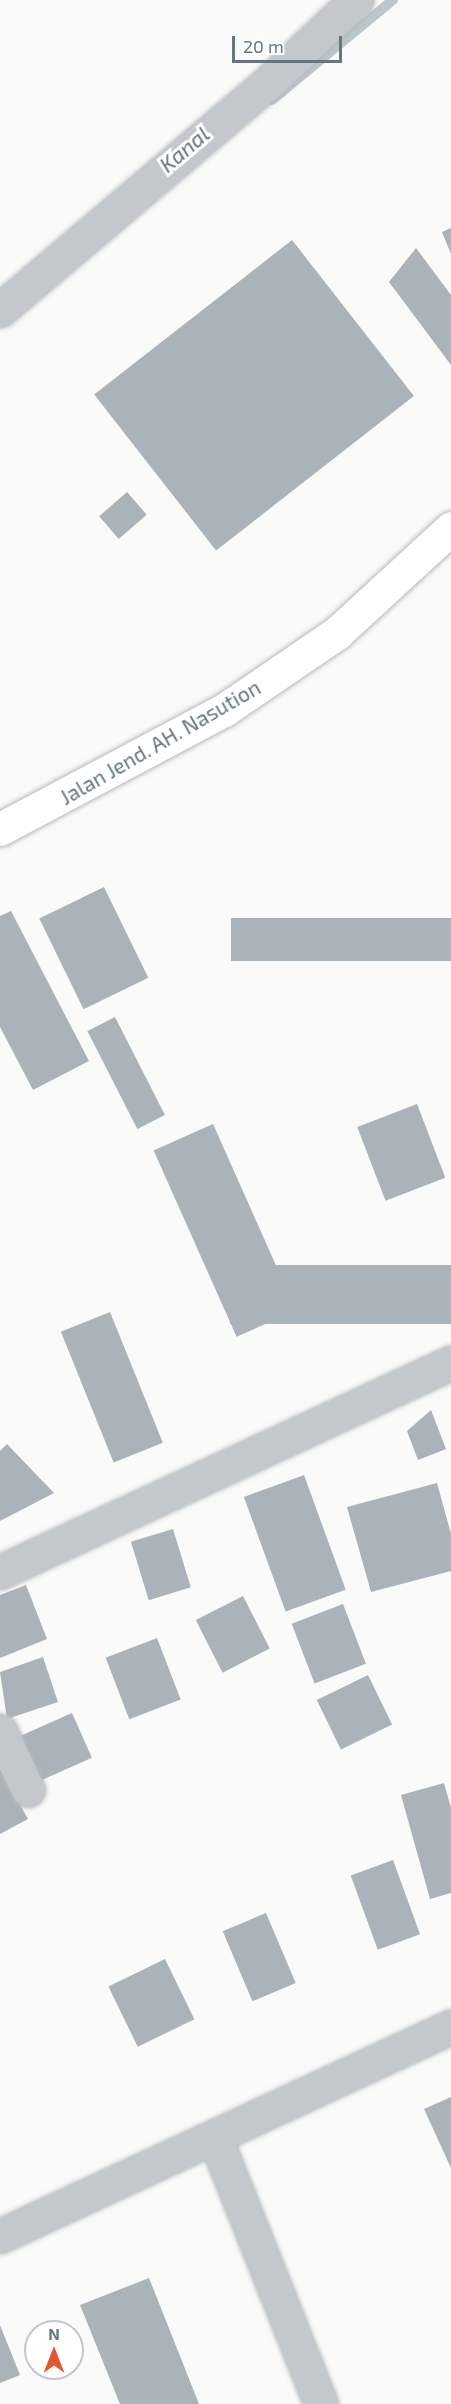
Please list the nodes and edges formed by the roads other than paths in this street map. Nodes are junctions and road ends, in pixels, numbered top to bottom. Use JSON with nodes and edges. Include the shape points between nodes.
{"nodes":[{"id":1,"x":356,"y":0,"type":"edge"},
{"id":2,"x":0,"y":310,"type":"edge"},
{"id":3,"x":451,"y":528,"type":"edge"},
{"id":4,"x":0,"y":829,"type":"edge"},
{"id":5,"x":451,"y":1363,"type":"edge"},
{"id":6,"x":0,"y":1572,"type":"edge"},
{"id":7,"x":0,"y":1731,"type":"edge"},
{"id":8,"x":28,"y":1791,"type":"dead end"},
{"id":9,"x":451,"y":2027,"type":"edge"},
{"id":10,"x":215,"y":2138,"type":"junction"},
{"id":11,"x":0,"y":2236,"type":"edge"},
{"id":12,"x":321,"y":2404,"type":"edge"}],
"edges":[{"from":1,"to":2,"type":"street","via":[[269,82]]},
{"from":3,"to":4,"type":"highway","name":"Jalan Jend. AH. Nasution","via":[[337,633],[224,710]]},
{"from":5,"to":6,"type":"street"},
{"from":7,"to":8,"type":"street"},
{"from":9,"to":10,"type":"street"},
{"from":10,"to":11,"type":"street"},
{"from":10,"to":12,"type":"street"}]}
